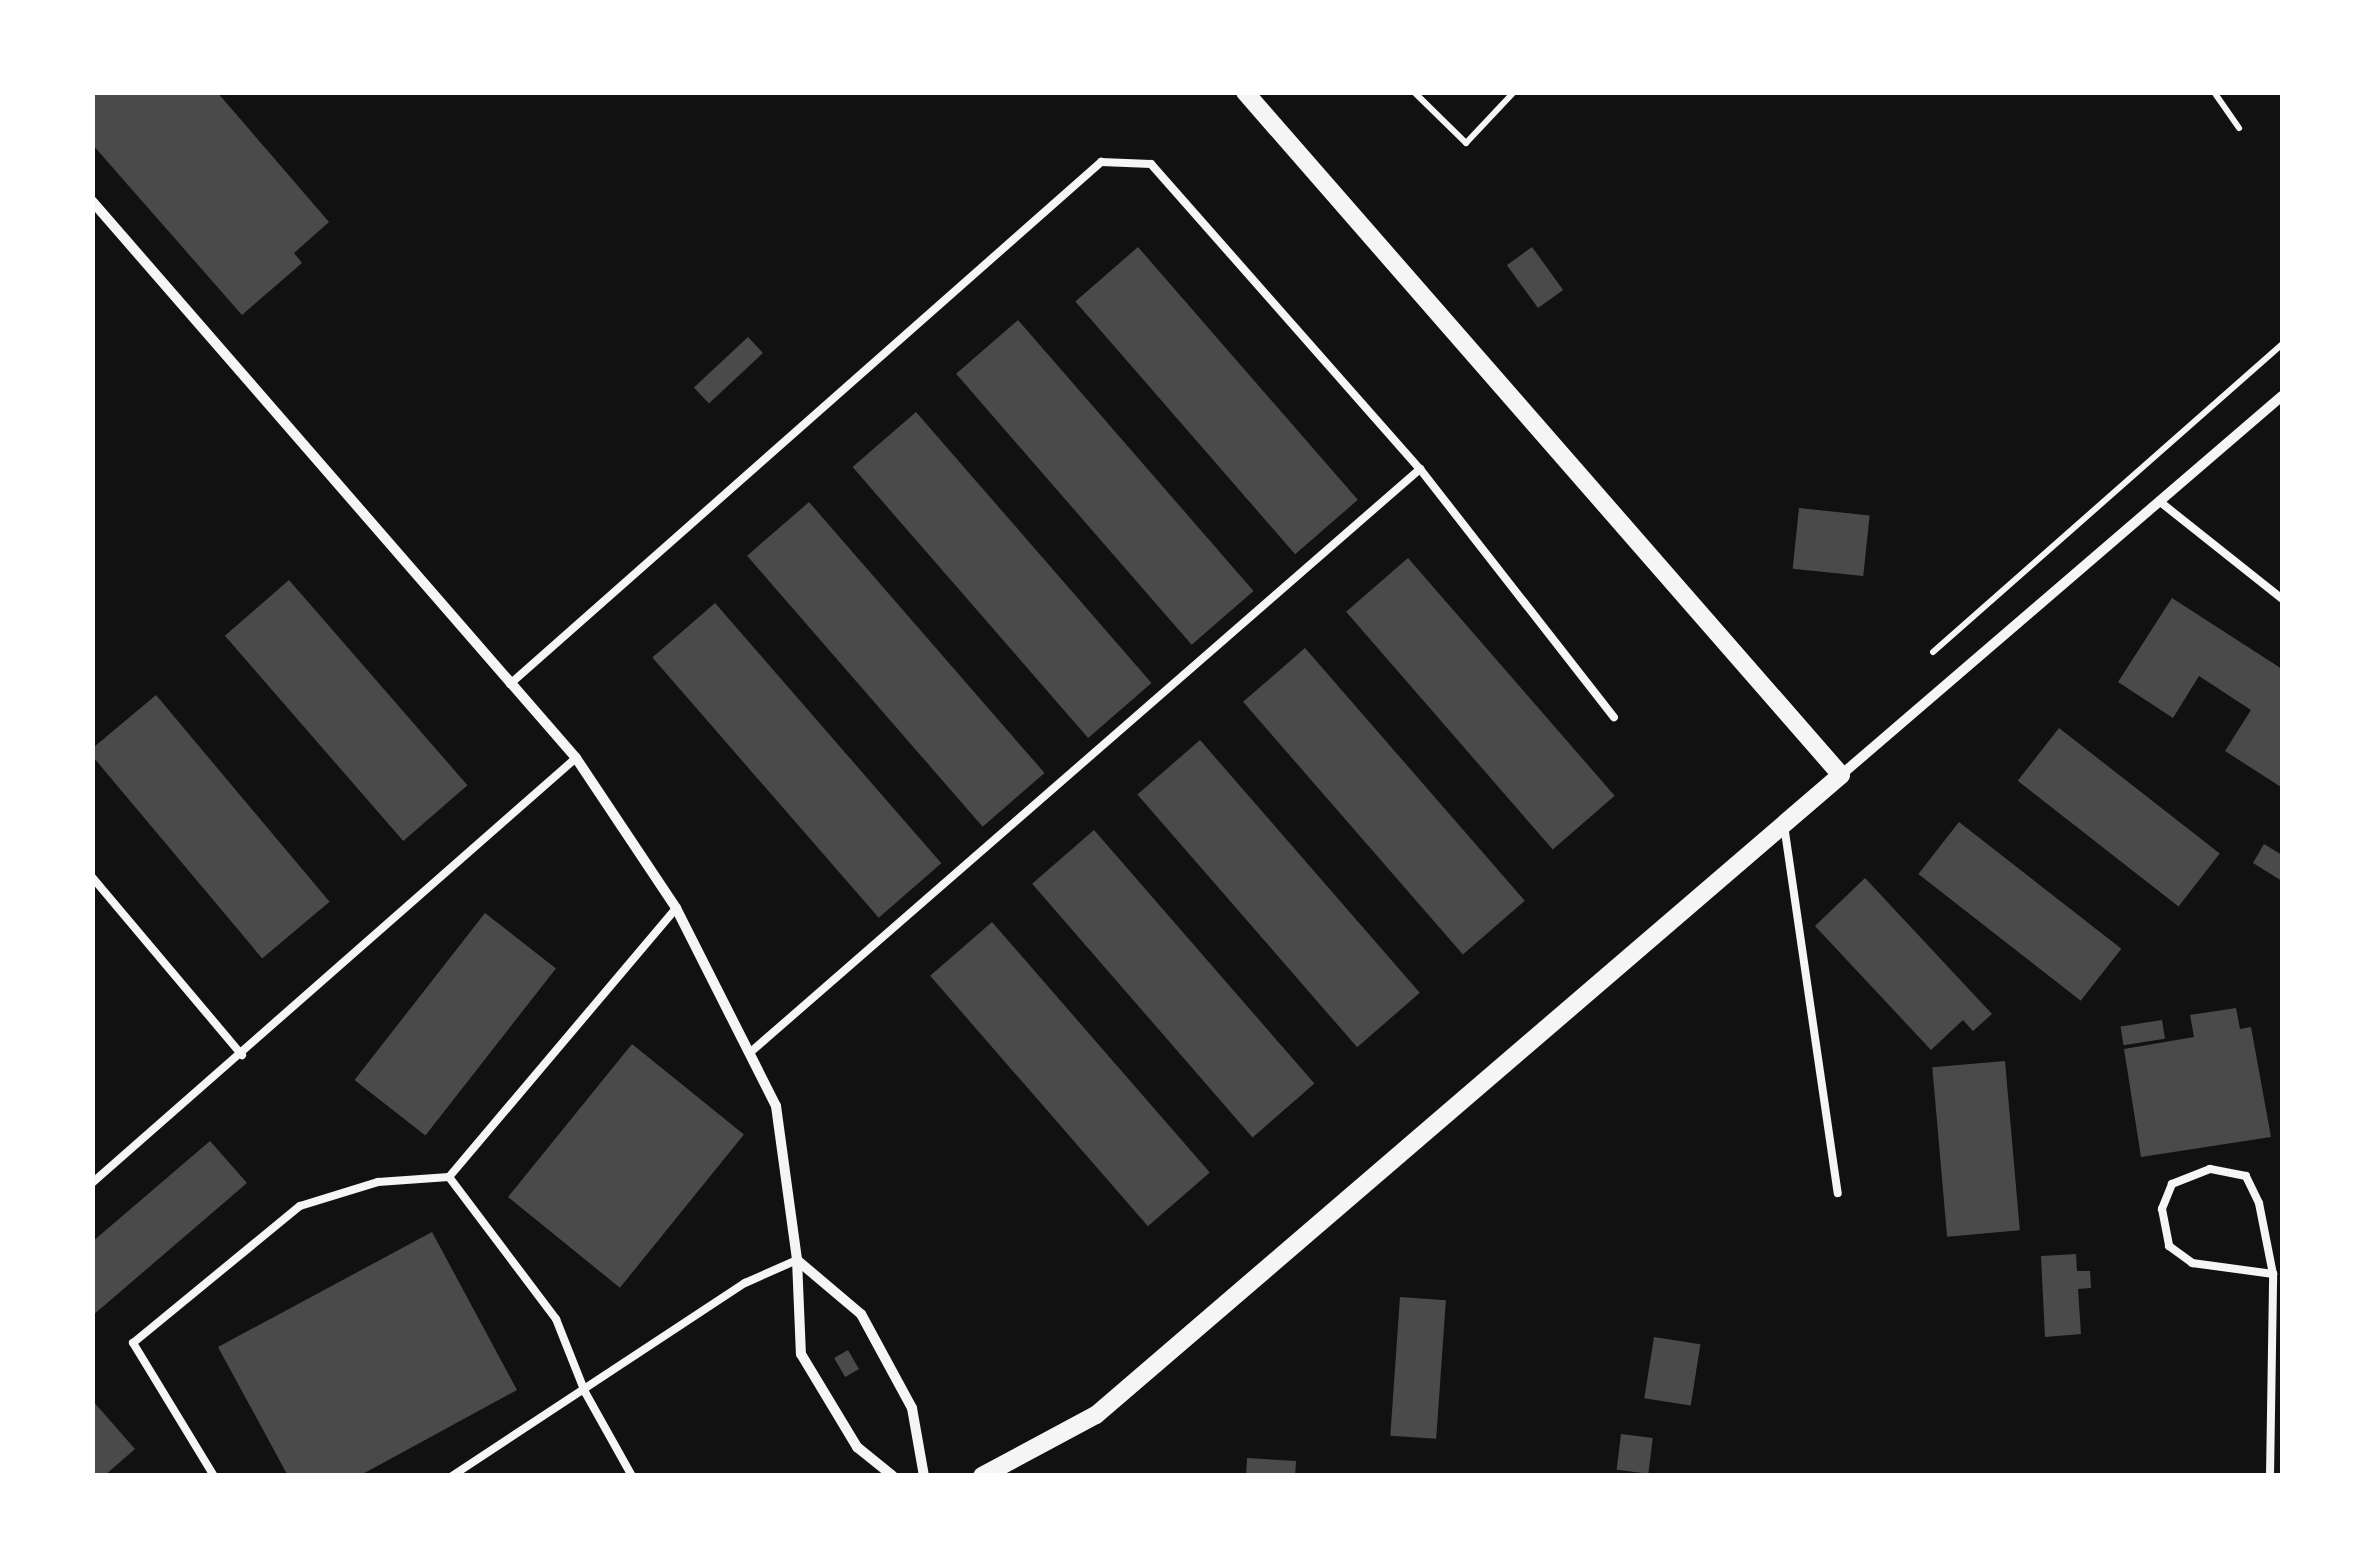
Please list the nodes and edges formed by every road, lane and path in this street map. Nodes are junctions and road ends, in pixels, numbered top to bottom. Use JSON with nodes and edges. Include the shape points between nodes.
{"nodes":[{"id":1,"x":1245,"y":92,"type":"edge"},
{"id":2,"x":1414,"y":92,"type":"edge"},
{"id":3,"x":1514,"y":92,"type":"edge"},
{"id":4,"x":2214,"y":92,"type":"edge"},
{"id":5,"x":2238,"y":128,"type":"dead end"},
{"id":6,"x":92,"y":201,"type":"edge"},
{"id":7,"x":2282,"y":344,"type":"edge"},
{"id":8,"x":2282,"y":396,"type":"edge"},
{"id":9,"x":1420,"y":470,"type":"junction"},
{"id":10,"x":2159,"y":501,"type":"junction"},
{"id":11,"x":2282,"y":599,"type":"edge"},
{"id":12,"x":1932,"y":652,"type":"dead end"},
{"id":13,"x":510,"y":684,"type":"junction"},
{"id":14,"x":1614,"y":717,"type":"dead end"},
{"id":15,"x":576,"y":758,"type":"junction"},
{"id":16,"x":1841,"y":776,"type":"junction"},
{"id":17,"x":1784,"y":825,"type":"junction"},
{"id":18,"x":92,"y":877,"type":"edge"},
{"id":19,"x":676,"y":908,"type":"junction"},
{"id":20,"x":753,"y":1050,"type":"junction"},
{"id":21,"x":242,"y":1055,"type":"junction"},
{"id":22,"x":448,"y":1177,"type":"junction"},
{"id":23,"x":92,"y":1182,"type":"edge"},
{"id":24,"x":1838,"y":1193,"type":"dead end"},
{"id":25,"x":797,"y":1260,"type":"junction"},
{"id":26,"x":2273,"y":1274,"type":"junction"},
{"id":27,"x":586,"y":1392,"type":"junction"},
{"id":28,"x":214,"y":1476,"type":"edge"},
{"id":29,"x":452,"y":1476,"type":"edge"},
{"id":30,"x":632,"y":1476,"type":"edge"},
{"id":31,"x":893,"y":1476,"type":"edge"},
{"id":32,"x":924,"y":1476,"type":"edge"},
{"id":33,"x":982,"y":1476,"type":"edge"},
{"id":34,"x":2270,"y":1476,"type":"edge"}],
"edges":[{"from":1,"to":16,"type":"street"},
{"from":2,"to":3,"type":"path","via":[[1466,144]]},
{"from":4,"to":5,"type":"path"},
{"from":6,"to":13,"type":"street"},
{"from":7,"to":12,"type":"path"},
{"from":8,"to":10,"type":"street"},
{"from":9,"to":13,"type":"lane","via":[[1151,164],[1101,162]]},
{"from":9,"to":14,"type":"lane"},
{"from":9,"to":20,"type":"lane"},
{"from":10,"to":11,"type":"lane"},
{"from":10,"to":16,"type":"street"},
{"from":13,"to":15,"type":"street"},
{"from":15,"to":19,"type":"street"},
{"from":15,"to":21,"type":"lane"},
{"from":16,"to":17,"type":"street"},
{"from":17,"to":24,"type":"lane"},
{"from":17,"to":33,"type":"street","via":[[1096,1415]]},
{"from":18,"to":21,"type":"lane"},
{"from":19,"to":20,"type":"street"},
{"from":19,"to":22,"type":"lane"},
{"from":20,"to":25,"type":"street","via":[[776,1106]]},
{"from":21,"to":23,"type":"lane"},
{"from":22,"to":27,"type":"lane","via":[[556,1319]]},
{"from":22,"to":28,"type":"lane","via":[[378,1182],[300,1206],[133,1343]]},
{"from":25,"to":27,"type":"lane","via":[[744,1284]]},
{"from":25,"to":31,"type":"street","via":[[801,1354],[858,1447]]},
{"from":25,"to":32,"type":"street","via":[[861,1314],[912,1408]]},
{"from":26,"to":26,"type":"lane","via":[[2192,1263],[2169,1246],[2162,1209],[2172,1184],[2210,1169],[2246,1176],[2259,1203]]},
{"from":26,"to":34,"type":"lane"},
{"from":27,"to":29,"type":"lane"},
{"from":27,"to":30,"type":"lane"}]}
